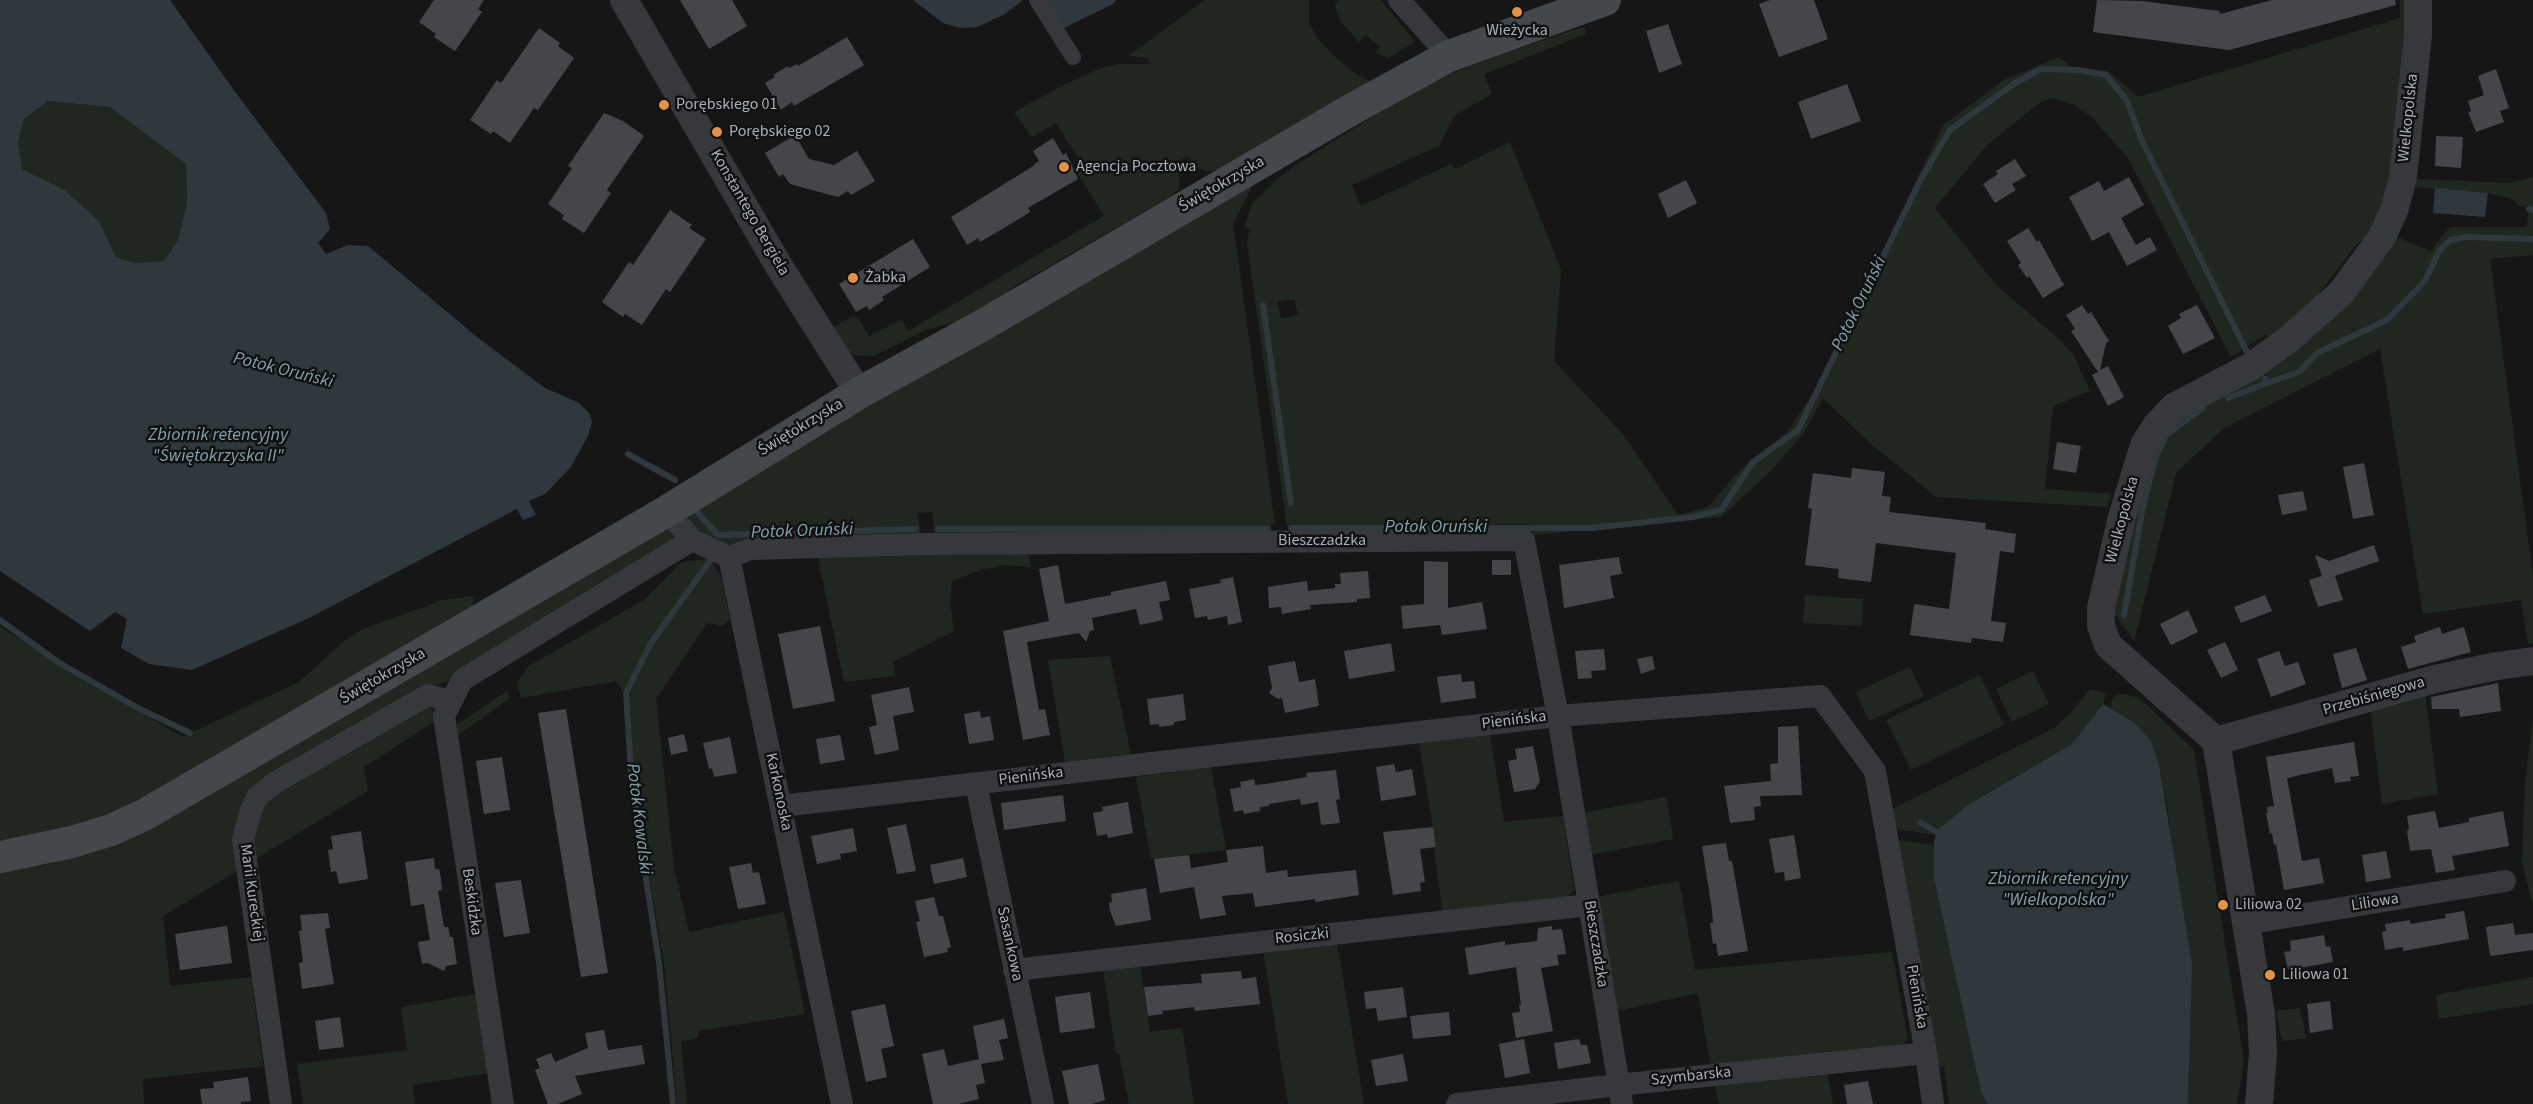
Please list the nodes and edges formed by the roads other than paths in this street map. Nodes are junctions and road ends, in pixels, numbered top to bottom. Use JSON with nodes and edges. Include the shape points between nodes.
{"nodes":[{"id":1,"x":624,"y":0,"type":"edge"},
{"id":2,"x":1037,"y":0,"type":"edge"},
{"id":3,"x":1399,"y":0,"type":"edge"},
{"id":4,"x":1605,"y":0,"type":"edge"},
{"id":5,"x":2418,"y":0,"type":"edge"},
{"id":6,"x":1449,"y":56,"type":"junction"},
{"id":7,"x":1073,"y":57,"type":"dead end"},
{"id":8,"x":859,"y":393,"type":"junction"},
{"id":9,"x":668,"y":511,"type":"junction"},
{"id":10,"x":692,"y":540,"type":"junction"},
{"id":11,"x":729,"y":557,"type":"junction"},
{"id":12,"x":2533,"y":662,"type":"edge"},
{"id":13,"x":450,"y":701,"type":"junction"},
{"id":14,"x":1558,"y":716,"type":"junction"},
{"id":15,"x":2216,"y":741,"type":"junction"},
{"id":16,"x":976,"y":783,"type":"junction"},
{"id":17,"x":781,"y":806,"type":"junction"},
{"id":18,"x":0,"y":857,"type":"edge"},
{"id":19,"x":2505,"y":881,"type":"dead end"},
{"id":20,"x":1589,"y":905,"type":"junction"},
{"id":21,"x":2245,"y":924,"type":"junction"},
{"id":22,"x":1014,"y":970,"type":"junction"},
{"id":23,"x":1926,"y":1053,"type":"junction"},
{"id":24,"x":1620,"y":1094,"type":"edge"},
{"id":25,"x":281,"y":1104,"type":"edge"},
{"id":26,"x":503,"y":1104,"type":"edge"},
{"id":27,"x":842,"y":1104,"type":"edge"},
{"id":28,"x":1043,"y":1104,"type":"edge"},
{"id":29,"x":1457,"y":1104,"type":"edge"},
{"id":30,"x":1933,"y":1104,"type":"edge"},
{"id":31,"x":2259,"y":1104,"type":"edge"}],
"edges":[{"from":1,"to":8,"type":"street","name":"Konstantego Bergiela","via":[[780,268]]},
{"from":2,"to":7,"type":"street"},
{"from":3,"to":6,"type":"street"},
{"from":4,"to":6,"type":"main road","name":"Świętokrzyska"},
{"from":5,"to":15,"type":"street","name":"Wielkopolska","via":[[2403,177],[2382,237],[2341,293],[2289,339],[2252,366],[2174,407],[2156,426],[2144,445],[2122,517],[2101,608],[2101,626],[2108,645]]},
{"from":6,"to":8,"type":"main road","name":"Świętokrzyska"},
{"from":8,"to":9,"type":"main road","name":"Świętokrzyska"},
{"from":9,"to":10,"type":"street"},
{"from":9,"to":18,"type":"main road","name":"Świętokrzyska","via":[[144,815],[72,842]]},
{"from":10,"to":11,"type":"street"},
{"from":10,"to":13,"type":"street","via":[[462,680]]},
{"from":11,"to":14,"type":"street","name":"Bieszczadzka","via":[[751,549],[927,544],[1524,540]]},
{"from":11,"to":17,"type":"street","name":"Karkonoska"},
{"from":12,"to":15,"type":"street","name":"Przebiśniegowa","via":[[2435,679]]},
{"from":13,"to":25,"type":"street","name":"Marii Kureckiej","via":[[428,695],[276,782],[257,798],[251,810],[243,839]]},
{"from":13,"to":26,"type":"street","name":"Beskidzka","via":[[444,716]]},
{"from":14,"to":16,"type":"street","name":"Pienińska"},
{"from":14,"to":20,"type":"street","name":"Bieszczadzka"},
{"from":14,"to":23,"type":"street","name":"Pienińska","via":[[1820,696],[1875,771]]},
{"from":15,"to":21,"type":"street"},
{"from":16,"to":17,"type":"street","name":"Pienińska"},
{"from":16,"to":22,"type":"street","name":"Sasankowa"},
{"from":17,"to":27,"type":"street","name":"Karkonoska"},
{"from":19,"to":21,"type":"street","name":"Liliowa"},
{"from":20,"to":22,"type":"street","name":"Rosiczki"},
{"from":20,"to":24,"type":"street","name":"Bieszczadzka"},
{"from":21,"to":31,"type":"street","via":[[2261,1014],[2264,1053]]},
{"from":22,"to":28,"type":"street","name":"Sasankowa"},
{"from":23,"to":24,"type":"street","name":"Szymbarska"},
{"from":23,"to":30,"type":"street","name":"Pienińska"},
{"from":24,"to":29,"type":"street","name":"Szymbarska"}]}
